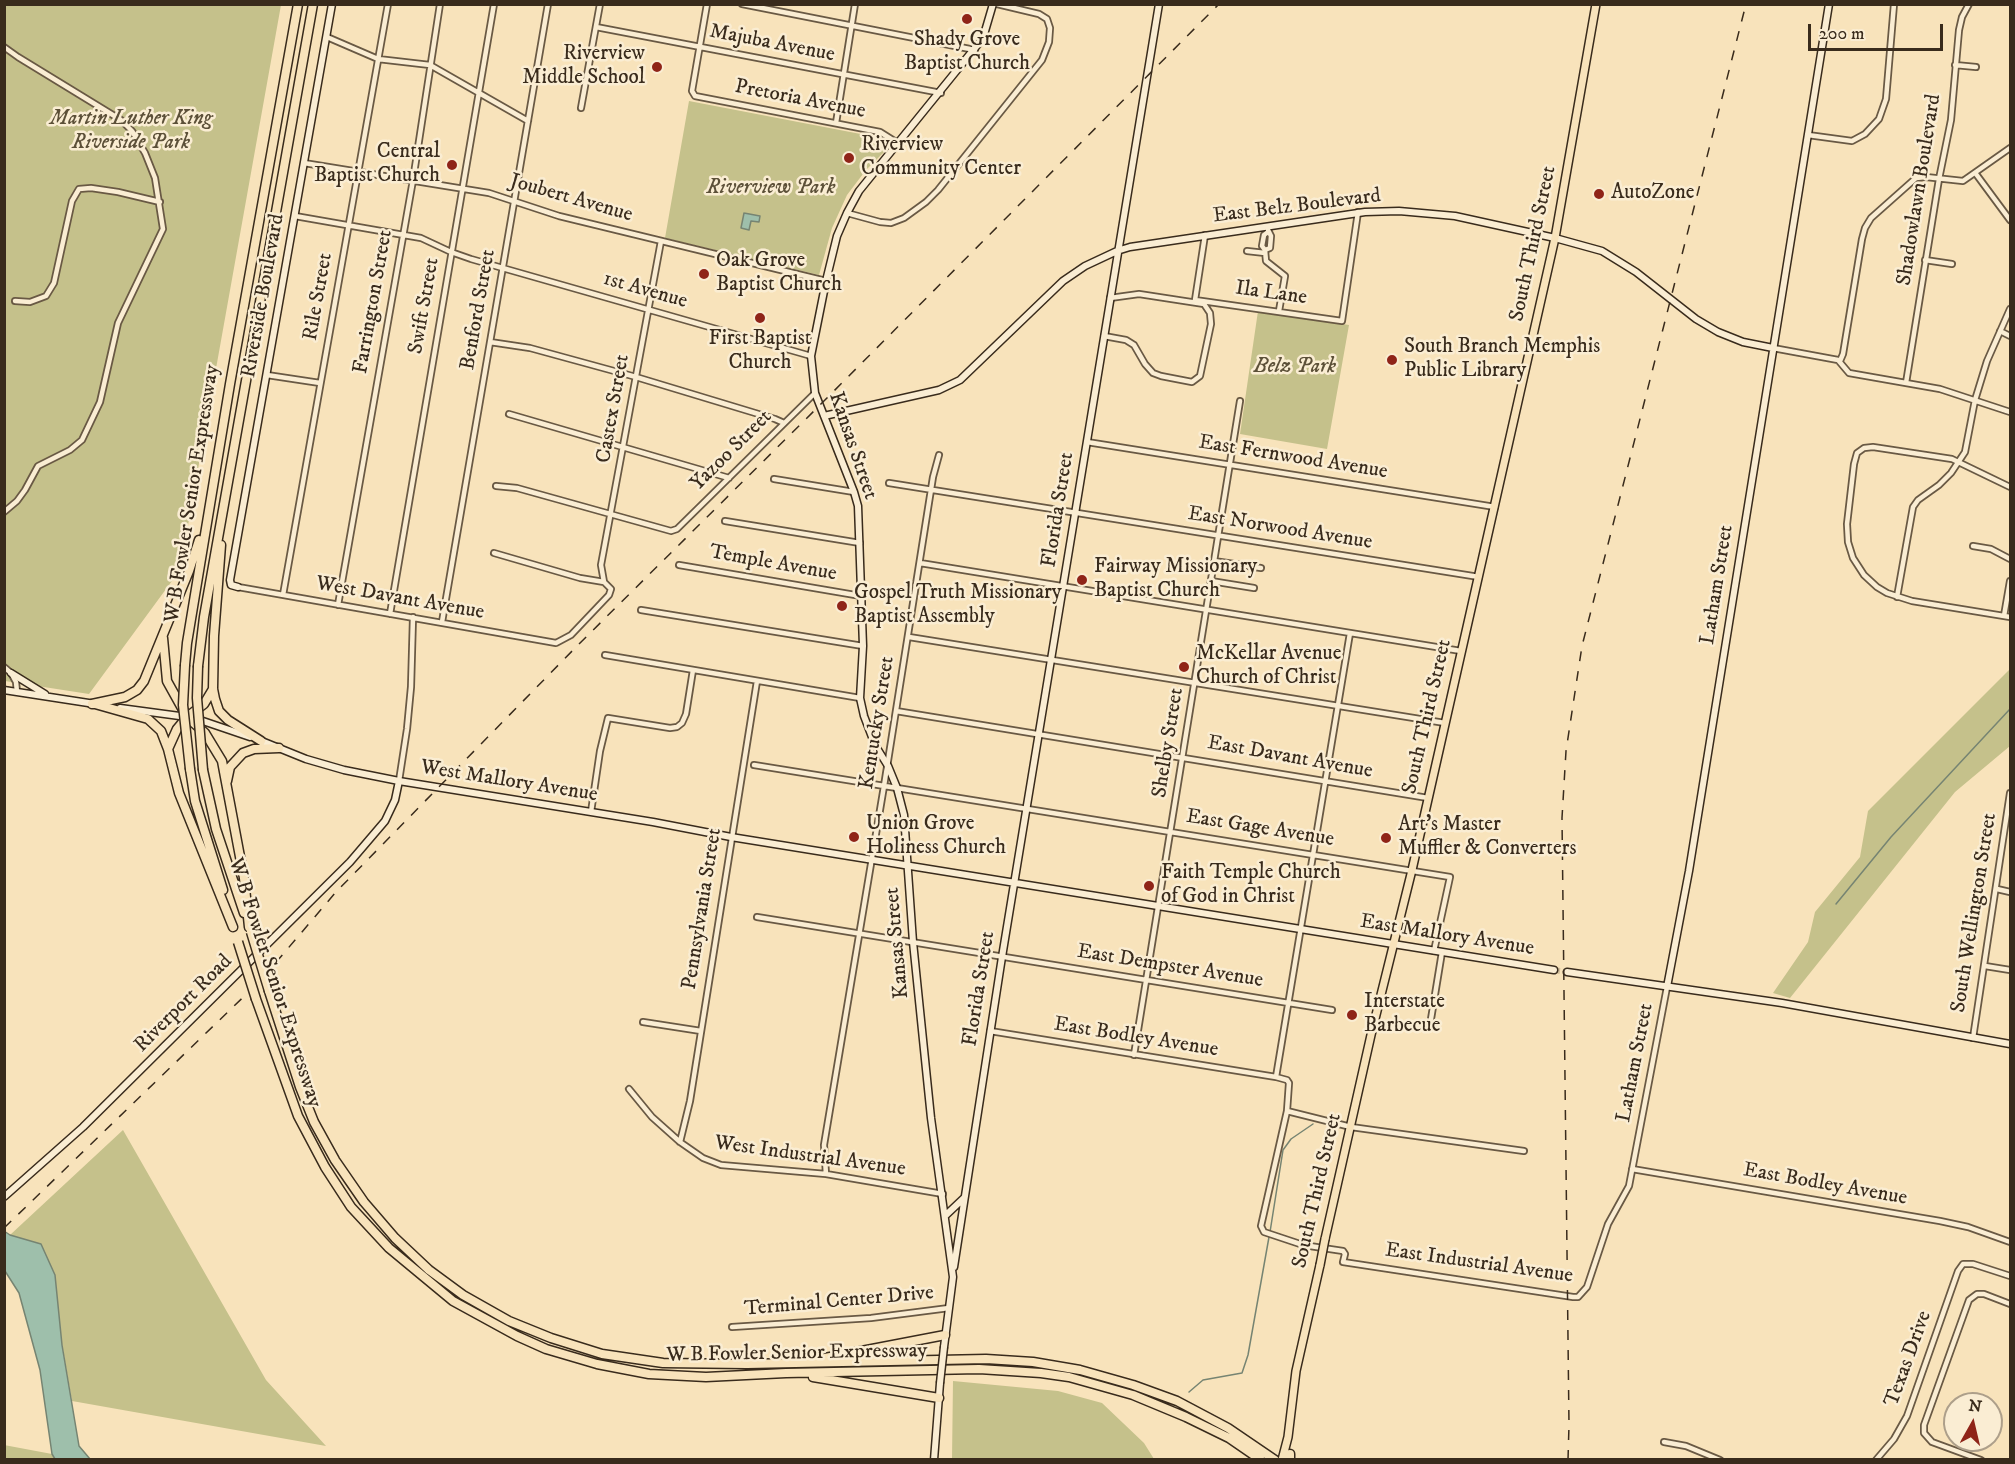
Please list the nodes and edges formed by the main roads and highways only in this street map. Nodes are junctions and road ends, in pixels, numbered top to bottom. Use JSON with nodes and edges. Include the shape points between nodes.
{"nodes":[{"id":1,"x":298,"y":4,"type":"edge"},
{"id":2,"x":313,"y":4,"type":"edge"},
{"id":3,"x":333,"y":4,"type":"edge"},
{"id":4,"x":995,"y":4,"type":"edge"},
{"id":5,"x":1159,"y":4,"type":"edge"},
{"id":6,"x":1596,"y":4,"type":"edge"},
{"id":7,"x":1829,"y":4,"type":"edge"},
{"id":8,"x":1556,"y":238,"type":"junction"},
{"id":9,"x":1117,"y":251,"type":"junction"},
{"id":10,"x":1773,"y":348,"type":"junction"},
{"id":11,"x":824,"y":416,"type":"junction"},
{"id":12,"x":209,"y":508,"type":"junction"},
{"id":13,"x":223,"y":510,"type":"junction"},
{"id":14,"x":238,"y":587,"type":"road end"},
{"id":15,"x":163,"y":638,"type":"junction"},
{"id":16,"x":11,"y":673,"type":"road end"},
{"id":17,"x":213,"y":689,"type":"junction"},
{"id":18,"x":4,"y":690,"type":"edge"},
{"id":19,"x":51,"y":697,"type":"junction"},
{"id":20,"x":92,"y":704,"type":"junction"},
{"id":21,"x":187,"y":717,"type":"junction"},
{"id":22,"x":261,"y":741,"type":"junction"},
{"id":23,"x":279,"y":748,"type":"junction"},
{"id":24,"x":168,"y":749,"type":"junction"},
{"id":25,"x":399,"y":781,"type":"junction"},
{"id":26,"x":227,"y":787,"type":"junction"},
{"id":27,"x":907,"y":865,"type":"junction"},
{"id":28,"x":215,"y":873,"type":"junction"},
{"id":29,"x":1014,"y":883,"type":"junction"},
{"id":30,"x":250,"y":929,"type":"junction"},
{"id":31,"x":1393,"y":944,"type":"junction"},
{"id":32,"x":1554,"y":970,"type":"tunnel mouth"},
{"id":33,"x":1567,"y":972,"type":"tunnel mouth"},
{"id":34,"x":1667,"y":987,"type":"junction"},
{"id":35,"x":2010,"y":1044,"type":"edge"},
{"id":36,"x":4,"y":1197,"type":"edge"},
{"id":37,"x":964,"y":1198,"type":"junction"},
{"id":38,"x":946,"y":1215,"type":"junction"},
{"id":39,"x":953,"y":1277,"type":"junction"},
{"id":40,"x":945,"y":1335,"type":"junction"},
{"id":41,"x":787,"y":1363,"type":"junction"},
{"id":42,"x":786,"y":1373,"type":"junction"},
{"id":43,"x":939,"y":1398,"type":"junction"},
{"id":44,"x":1288,"y":1454,"type":"edge"},
{"id":45,"x":934,"y":1460,"type":"edge"},
{"id":46,"x":1261,"y":1460,"type":"edge"},
{"id":47,"x":1275,"y":1460,"type":"edge"},
{"id":48,"x":1282,"y":1460,"type":"edge"}],
"edges":[{"from":1,"to":12,"type":"highway","name":"W B Fowler Senior Expressway"},
{"from":2,"to":13,"type":"highway","name":"W B Fowler Senior Expressway"},
{"from":3,"to":14,"type":"main road","name":"Riverside Boulevard","via":[[230,582]]},
{"from":4,"to":11,"type":"main road","name":"Kansas Street","via":[[987,30],[975,50],[859,191],[837,236],[811,356],[815,393]]},
{"from":5,"to":9,"type":"main road","name":"Florida Street"},
{"from":6,"to":8,"type":"main road","name":"South Third Street"},
{"from":7,"to":10,"type":"main road","name":"Latham Street"},
{"from":8,"to":9,"type":"main road","name":"East Belz Boulevard","via":[[1455,216],[1358,212]]},
{"from":8,"to":10,"type":"main road","name":"East Belz Boulevard","via":[[1615,258],[1718,332]]},
{"from":8,"to":31,"type":"main road","name":"South Third Street"},
{"from":9,"to":11,"type":"main road","name":"East Belz Boulevard","via":[[1063,281],[960,380],[939,390]]},
{"from":9,"to":29,"type":"main road","name":"Florida Street"},
{"from":10,"to":34,"type":"main road","name":"Latham Street"},
{"from":11,"to":27,"type":"main road","name":"Kansas Street","via":[[858,506],[863,646],[860,698],[869,732],[897,788],[904,815]]},
{"from":12,"to":15,"type":"highway"},
{"from":12,"to":28,"type":"highway","name":"W B Fowler Senior Expressway","bridge":true,"via":[[187,643],[183,705],[195,801]]},
{"from":13,"to":17,"type":"highway"},
{"from":13,"to":30,"type":"highway","name":"W B Fowler Senior Expressway","bridge":true,"via":[[204,617],[198,709],[203,770],[216,829]]},
{"from":15,"to":20,"type":"highway","via":[[137,690],[125,698]]},
{"from":15,"to":21,"type":"highway","via":[[167,681]]},
{"from":16,"to":19,"type":"main road"},
{"from":17,"to":21,"type":"highway","via":[[204,704]]},
{"from":17,"to":22,"type":"highway","via":[[219,711]]},
{"from":18,"to":19,"type":"main road","name":"West Mallory Avenue"},
{"from":19,"to":20,"type":"main road","name":"West Mallory Avenue"},
{"from":20,"to":21,"type":"main road","name":"West Mallory Avenue"},
{"from":20,"to":24,"type":"highway","via":[[148,719],[161,731]]},
{"from":21,"to":22,"type":"main road","name":"West Mallory Avenue"},
{"from":21,"to":24,"type":"highway"},
{"from":21,"to":26,"type":"highway","via":[[212,742],[222,761]]},
{"from":22,"to":23,"type":"main road","name":"West Mallory Avenue"},
{"from":23,"to":25,"type":"main road","name":"West Mallory Avenue","via":[[344,770]]},
{"from":23,"to":26,"type":"highway","via":[[254,748],[243,753],[230,767]]},
{"from":24,"to":28,"type":"highway","via":[[179,793]]},
{"from":25,"to":27,"type":"main road","name":"West Mallory Avenue"},
{"from":25,"to":36,"type":"main road","name":"Riverport Road","via":[[385,821],[350,862],[83,1127]]},
{"from":26,"to":30,"type":"highway"},
{"from":27,"to":29,"type":"main road","name":"West Mallory Avenue"},
{"from":27,"to":38,"type":"main road","name":"Kansas Street","via":[[931,1118]]},
{"from":28,"to":42,"type":"highway","name":"W B Fowler Senior Expressway","bridge":true,"via":[[298,1116],[351,1206],[388,1248],[453,1301],[546,1348],[597,1364],[649,1374],[706,1377]]},
{"from":29,"to":31,"type":"main road","name":"East Mallory Avenue"},
{"from":29,"to":37,"type":"main road","name":"Florida Street"},
{"from":30,"to":41,"type":"highway","name":"W B Fowler Senior Expressway","bridge":true,"via":[[314,1122],[364,1202],[429,1270],[509,1321],[602,1354],[663,1363]]},
{"from":31,"to":32,"type":"main road","name":"East Mallory Avenue"},
{"from":31,"to":44,"type":"main road","name":"South Third Street","bridge":true,"via":[[1296,1371]]},
{"from":33,"to":34,"type":"main road"},
{"from":34,"to":35,"type":"main road","via":[[1782,1003]]},
{"from":37,"to":38,"type":"main road"},
{"from":37,"to":39,"type":"main road","name":"Florida Street"},
{"from":38,"to":39,"type":"main road","name":"Kansas Street"},
{"from":39,"to":40,"type":"main road","name":"Kansas Street"},
{"from":40,"to":41,"type":"highway"},
{"from":40,"to":43,"type":"main road","name":"Kansas Street","bridge":true},
{"from":41,"to":47,"type":"highway","name":"W B Fowler Senior Expressway","via":[[986,1359],[1080,1370],[1177,1401],[1228,1428]]},
{"from":42,"to":43,"type":"highway"},
{"from":42,"to":46,"type":"highway","name":"W B Fowler Senior Expressway","via":[[979,1369],[1069,1377],[1133,1395],[1186,1417],[1229,1438]]},
{"from":43,"to":45,"type":"main road","name":"Kansas Street"},
{"from":44,"to":48,"type":"main road","name":"South Third Street"}]}
